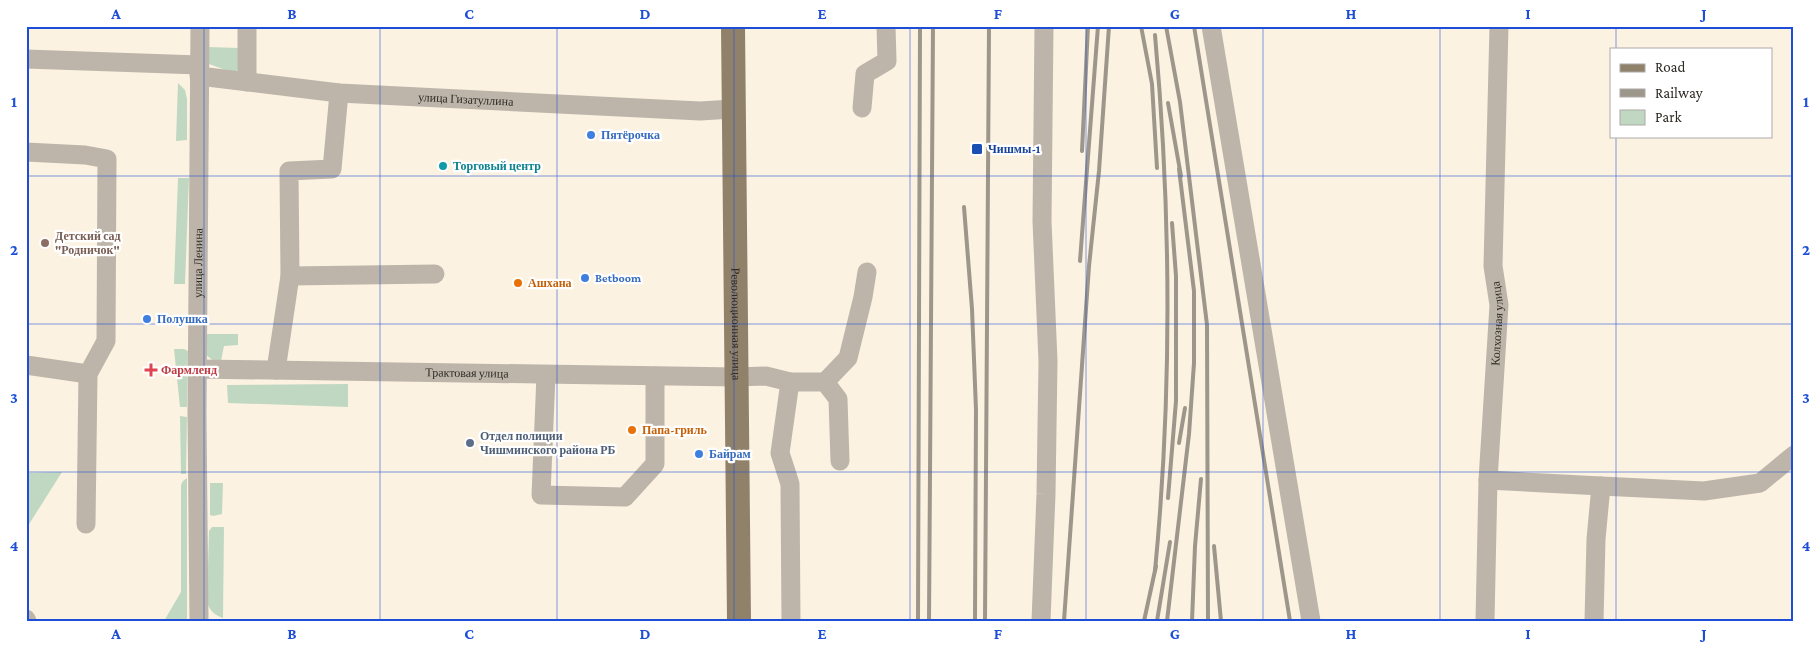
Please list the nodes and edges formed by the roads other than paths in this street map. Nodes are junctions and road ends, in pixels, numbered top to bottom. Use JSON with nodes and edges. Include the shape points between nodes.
{"nodes":[{"id":1,"x":200,"y":26,"type":"edge"},
{"id":2,"x":247,"y":26,"type":"edge"},
{"id":3,"x":733,"y":26,"type":"edge"},
{"id":4,"x":886,"y":26,"type":"edge"},
{"id":5,"x":1044,"y":26,"type":"edge"},
{"id":6,"x":1211,"y":26,"type":"edge"},
{"id":7,"x":1499,"y":26,"type":"edge"},
{"id":8,"x":26,"y":59,"type":"edge"},
{"id":9,"x":199,"y":71,"type":"junction"},
{"id":10,"x":247,"y":82,"type":"junction"},
{"id":11,"x":339,"y":92,"type":"junction"},
{"id":12,"x":862,"y":108,"type":"dead end"},
{"id":13,"x":733,"y":109,"type":"junction"},
{"id":14,"x":26,"y":152,"type":"edge"},
{"id":15,"x":867,"y":272,"type":"dead end"},
{"id":16,"x":435,"y":274,"type":"dead end"},
{"id":17,"x":290,"y":276,"type":"junction"},
{"id":18,"x":26,"y":365,"type":"edge"},
{"id":19,"x":198,"y":370,"type":"junction"},
{"id":20,"x":276,"y":370,"type":"junction"},
{"id":21,"x":88,"y":374,"type":"junction"},
{"id":22,"x":546,"y":375,"type":"junction"},
{"id":23,"x":655,"y":376,"type":"junction"},
{"id":24,"x":737,"y":377,"type":"junction"},
{"id":25,"x":790,"y":382,"type":"junction"},
{"id":26,"x":825,"y":382,"type":"junction"},
{"id":27,"x":1794,"y":455,"type":"edge"},
{"id":28,"x":840,"y":461,"type":"dead end"},
{"id":29,"x":1488,"y":480,"type":"junction"},
{"id":30,"x":1600,"y":486,"type":"junction"},
{"id":31,"x":86,"y":524,"type":"dead end"},
{"id":32,"x":199,"y":621,"type":"edge"},
{"id":33,"x":739,"y":621,"type":"edge"},
{"id":34,"x":791,"y":621,"type":"edge"},
{"id":35,"x":1041,"y":621,"type":"edge"},
{"id":36,"x":1311,"y":621,"type":"edge"},
{"id":37,"x":1485,"y":621,"type":"edge"},
{"id":38,"x":1594,"y":621,"type":"edge"}],
"edges":[{"from":1,"to":9,"type":"street","name":"улица Ленина"},
{"from":2,"to":10,"type":"street"},
{"from":3,"to":13,"type":"main road","name":"Революционная улица"},
{"from":4,"to":12,"type":"street","via":[[887,61],[865,74]]},
{"from":5,"to":35,"type":"street","via":[[1042,222],[1048,360]]},
{"from":6,"to":36,"type":"street"},
{"from":7,"to":29,"type":"street","name":"Колхозная улица","via":[[1493,266],[1499,305]]},
{"from":8,"to":9,"type":"street","name":"улица Гизатуллина"},
{"from":9,"to":10,"type":"street","name":"улица Гизатуллина"},
{"from":9,"to":19,"type":"street","name":"улица Ленина"},
{"from":10,"to":11,"type":"street","name":"улица Гизатуллина"},
{"from":11,"to":13,"type":"street","name":"улица Гизатуллина","via":[[691,111]]},
{"from":11,"to":17,"type":"street","via":[[332,169],[289,171]]},
{"from":13,"to":24,"type":"main road","name":"Революционная улица"},
{"from":14,"to":21,"type":"street","via":[[108,159],[106,341]]},
{"from":15,"to":26,"type":"street","via":[[848,358]]},
{"from":16,"to":17,"type":"street"},
{"from":17,"to":20,"type":"street"},
{"from":18,"to":21,"type":"street"},
{"from":19,"to":20,"type":"street","name":"Трактовая улица"},
{"from":19,"to":32,"type":"street","name":"улица Ленина"},
{"from":20,"to":22,"type":"street","name":"Трактовая улица"},
{"from":21,"to":31,"type":"street"},
{"from":22,"to":23,"type":"street","name":"Трактовая улица"},
{"from":22,"to":23,"type":"street","via":[[541,495],[625,497],[655,464]]},
{"from":23,"to":24,"type":"street","name":"Трактовая улица"},
{"from":24,"to":25,"type":"street","name":"Трактовая улица","via":[[766,376]]},
{"from":24,"to":33,"type":"main road","name":"Революционная улица"},
{"from":25,"to":26,"type":"street","name":"Трактовая улица"},
{"from":25,"to":34,"type":"street","via":[[780,453],[790,484]]},
{"from":26,"to":28,"type":"street","via":[[838,399]]},
{"from":27,"to":30,"type":"street","via":[[1760,483],[1704,491]]},
{"from":29,"to":30,"type":"street"},
{"from":29,"to":37,"type":"street","name":"Колхозная улица"},
{"from":30,"to":38,"type":"street"}]}
